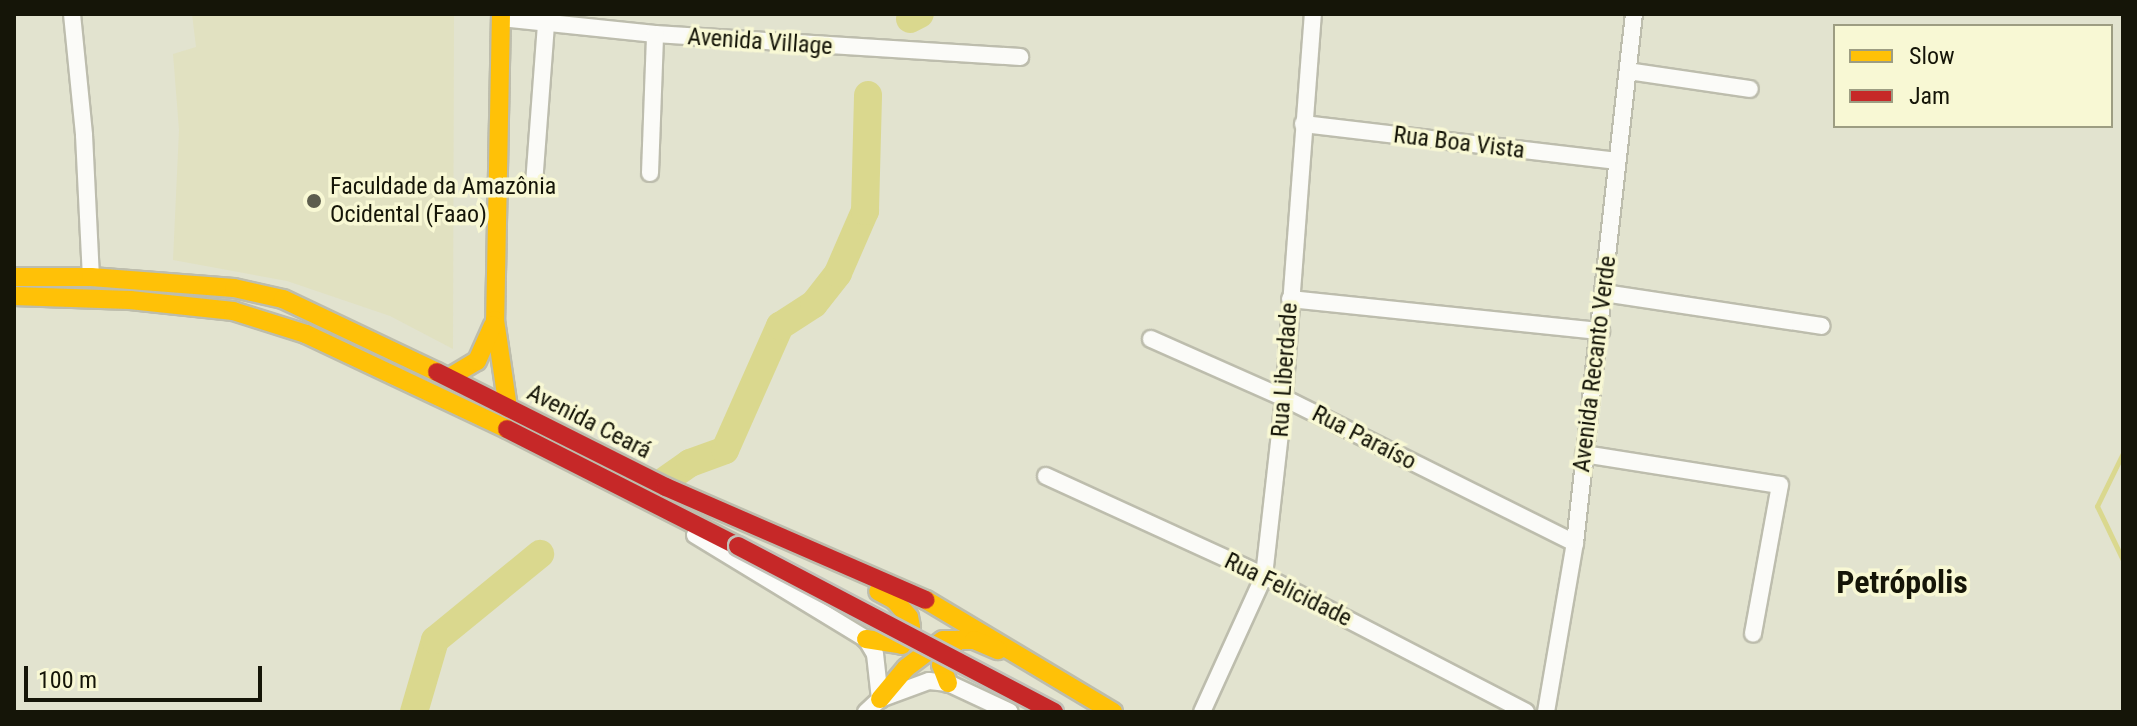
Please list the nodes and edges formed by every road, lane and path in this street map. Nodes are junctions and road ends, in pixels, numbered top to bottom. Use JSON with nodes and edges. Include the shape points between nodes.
{"nodes":[{"id":1,"x":72,"y":14,"type":"edge"},
{"id":2,"x":1313,"y":14,"type":"edge"},
{"id":3,"x":1634,"y":14,"type":"edge"},
{"id":4,"x":501,"y":16,"type":"edge"},
{"id":5,"x":546,"y":24,"type":"junction"},
{"id":6,"x":655,"y":34,"type":"junction"},
{"id":7,"x":1020,"y":57,"type":"dead end"},
{"id":8,"x":1628,"y":71,"type":"junction"},
{"id":9,"x":1750,"y":89,"type":"dead end"},
{"id":10,"x":1303,"y":124,"type":"junction"},
{"id":11,"x":1616,"y":161,"type":"junction"},
{"id":12,"x":650,"y":173,"type":"dead end"},
{"id":13,"x":534,"y":184,"type":"dead end"},
{"id":14,"x":14,"y":277,"type":"edge"},
{"id":15,"x":91,"y":277,"type":"junction"},
{"id":16,"x":1604,"y":293,"type":"junction"},
{"id":17,"x":14,"y":296,"type":"edge"},
{"id":18,"x":1290,"y":299,"type":"junction"},
{"id":19,"x":495,"y":320,"type":"junction"},
{"id":20,"x":1822,"y":326,"type":"dead end"},
{"id":21,"x":1601,"y":331,"type":"junction"},
{"id":22,"x":1151,"y":339,"type":"dead end"},
{"id":23,"x":450,"y":377,"type":"junction"},
{"id":24,"x":1284,"y":398,"type":"junction"},
{"id":25,"x":508,"y":408,"type":"junction"},
{"id":26,"x":1584,"y":454,"type":"junction"},
{"id":27,"x":1046,"y":476,"type":"dead end"},
{"id":28,"x":670,"y":511,"type":"junction"},
{"id":29,"x":1575,"y":543,"type":"junction"},
{"id":30,"x":805,"y":550,"type":"junction"},
{"id":31,"x":1264,"y":576,"type":"junction"},
{"id":32,"x":1753,"y":634,"type":"dead end"},
{"id":33,"x":866,"y":639,"type":"junction"},
{"id":34,"x":957,"y":640,"type":"junction"},
{"id":35,"x":1047,"y":672,"type":"junction"},
{"id":36,"x":948,"y":683,"type":"junction"},
{"id":37,"x":873,"y":706,"type":"edge"},
{"id":38,"x":1010,"y":712,"type":"edge"},
{"id":39,"x":1054,"y":712,"type":"edge"},
{"id":40,"x":1113,"y":712,"type":"edge"},
{"id":41,"x":1202,"y":712,"type":"edge"},
{"id":42,"x":1526,"y":712,"type":"edge"},
{"id":43,"x":1546,"y":712,"type":"edge"}],
"edges":[{"from":1,"to":15,"type":"street"},
{"from":2,"to":10,"type":"street","name":"Rua Liberdade"},
{"from":3,"to":8,"type":"street","name":"Avenida Recanto Verde"},
{"from":4,"to":5,"type":"street","name":"Avenida Village"},
{"from":4,"to":19,"type":"main road"},
{"from":5,"to":6,"type":"street","name":"Avenida Village"},
{"from":5,"to":13,"type":"street"},
{"from":6,"to":7,"type":"street","name":"Avenida Village"},
{"from":6,"to":12,"type":"street"},
{"from":8,"to":9,"type":"street"},
{"from":8,"to":11,"type":"street","name":"Avenida Recanto Verde"},
{"from":10,"to":11,"type":"street","name":"Rua Boa Vista"},
{"from":10,"to":18,"type":"street","name":"Rua Liberdade"},
{"from":11,"to":16,"type":"street","name":"Avenida Recanto Verde"},
{"from":14,"to":15,"type":"main road","name":"Avenida Ceará"},
{"from":15,"to":23,"type":"main road","name":"Avenida Ceará","via":[[234,288],[283,299]]},
{"from":16,"to":20,"type":"street"},
{"from":16,"to":21,"type":"street","name":"Avenida Recanto Verde"},
{"from":17,"to":28,"type":"main road","name":"Avenida Ceará","via":[[233,311],[282,326],[465,408]]},
{"from":18,"to":21,"type":"street"},
{"from":18,"to":24,"type":"street","name":"Rua Liberdade"},
{"from":19,"to":23,"type":"main road","via":[[477,361]]},
{"from":19,"to":25,"type":"main road"},
{"from":21,"to":26,"type":"street","name":"Avenida Recanto Verde"},
{"from":22,"to":24,"type":"street","name":"Rua Paraíso"},
{"from":23,"to":25,"type":"main road","name":"Avenida Ceará"},
{"from":24,"to":29,"type":"street","name":"Rua Paraíso"},
{"from":24,"to":31,"type":"street","name":"Rua Liberdade"},
{"from":25,"to":30,"type":"main road","name":"Avenida Ceará"},
{"from":26,"to":29,"type":"street","name":"Avenida Recanto Verde"},
{"from":26,"to":32,"type":"street","via":[[1780,485]]},
{"from":27,"to":31,"type":"street","name":"Rua Felicidade"},
{"from":28,"to":33,"type":"street","name":"Avenida Ceará","via":[[690,532]]},
{"from":28,"to":39,"type":"main road","name":"Avenida Ceará","bridge":true},
{"from":29,"to":43,"type":"street","name":"Avenida Recanto Verde"},
{"from":30,"to":33,"type":"main road","via":[[894,600],[909,617],[911,627],[902,645]]},
{"from":30,"to":35,"type":"main road","name":"Avenida Ceará","via":[[938,605]]},
{"from":31,"to":41,"type":"street","name":"Rua Liberdade"},
{"from":31,"to":42,"type":"street","name":"Rua Felicidade"},
{"from":33,"to":37,"type":"street","via":[[875,654]]},
{"from":34,"to":35,"type":"main road","via":[[974,640]]},
{"from":34,"to":36,"type":"main road","via":[[941,665]]},
{"from":34,"to":37,"type":"main road","via":[[943,640],[925,651]]},
{"from":35,"to":40,"type":"main road","name":"Avenida Ceará"},
{"from":36,"to":37,"type":"street","via":[[929,681]]},
{"from":36,"to":38,"type":"street"}]}
